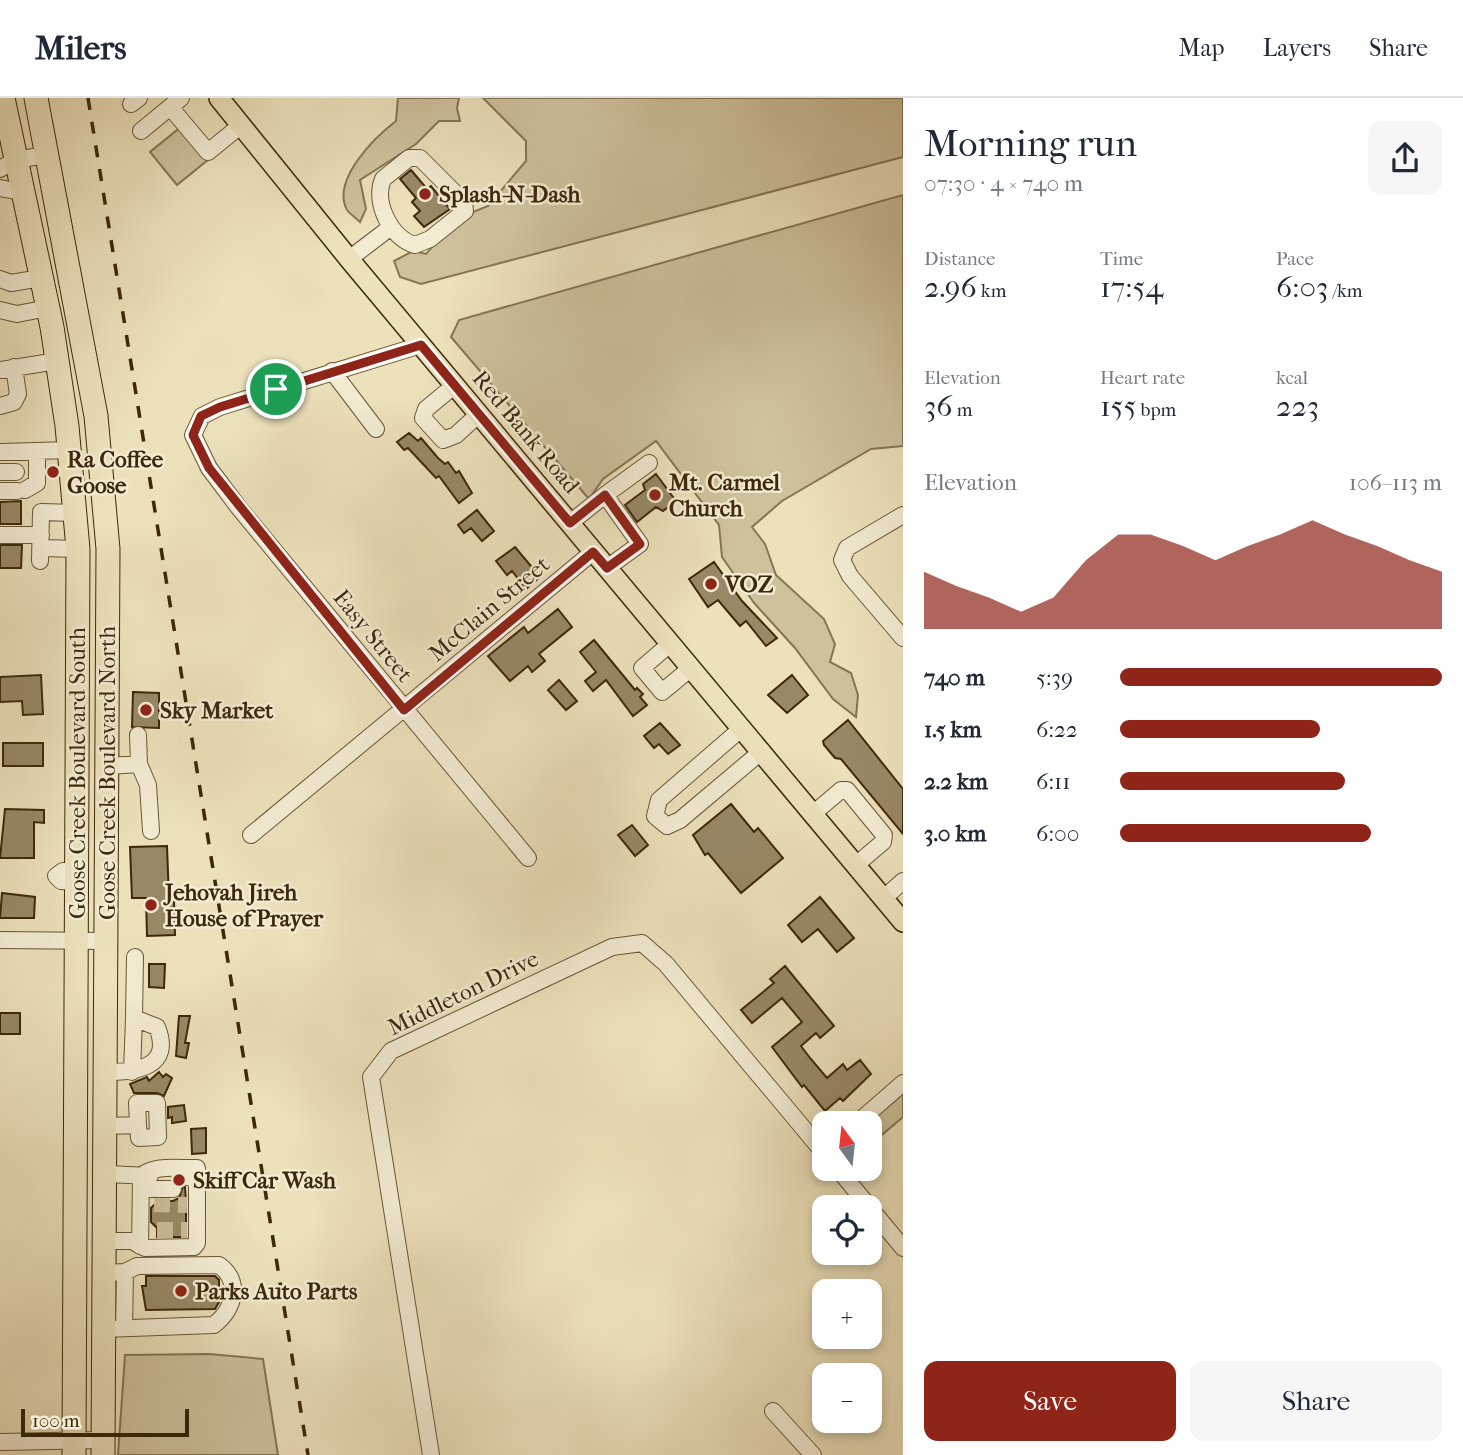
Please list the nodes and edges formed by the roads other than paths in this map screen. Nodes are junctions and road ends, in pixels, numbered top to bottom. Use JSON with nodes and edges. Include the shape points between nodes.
{"nodes":[{"id":1,"x":3,"y":98,"type":"edge"},
{"id":2,"x":36,"y":98,"type":"edge"},
{"id":3,"x":219,"y":99,"type":"edge"},
{"id":4,"x":176,"y":102,"type":"edge"},
{"id":5,"x":240,"y":126,"type":"junction"},
{"id":6,"x":141,"y":131,"type":"dead end"},
{"id":7,"x":46,"y":155,"type":"junction"},
{"id":8,"x":8,"y":165,"type":"edge"},
{"id":9,"x":11,"y":190,"type":"edge"},
{"id":10,"x":391,"y":227,"type":"junction"},
{"id":11,"x":349,"y":259,"type":"junction"},
{"id":12,"x":1,"y":275,"type":"edge"},
{"id":13,"x":41,"y":278,"type":"junction"},
{"id":14,"x":48,"y":308,"type":"junction"},
{"id":15,"x":0,"y":310,"type":"edge"},
{"id":16,"x":421,"y":345,"type":"junction"},
{"id":17,"x":57,"y":361,"type":"junction"},
{"id":18,"x":7,"y":368,"type":"edge"},
{"id":19,"x":332,"y":371,"type":"junction"},
{"id":20,"x":455,"y":385,"type":"junction"},
{"id":21,"x":0,"y":406,"type":"edge"},
{"id":22,"x":479,"y":414,"type":"junction"},
{"id":23,"x":376,"y":429,"type":"dead end"},
{"id":24,"x":70,"y":450,"type":"junction"},
{"id":25,"x":37,"y":451,"type":"junction"},
{"id":26,"x":0,"y":452,"type":"edge"},
{"id":27,"x":649,"y":463,"type":"dead end"},
{"id":28,"x":20,"y":472,"type":"edge"},
{"id":29,"x":14,"y":491,"type":"edge"},
{"id":30,"x":605,"y":495,"type":"junction"},
{"id":31,"x":76,"y":513,"type":"junction"},
{"id":32,"x":903,"y":515,"type":"edge"},
{"id":33,"x":570,"y":523,"type":"junction"},
{"id":34,"x":0,"y":535,"type":"edge"},
{"id":35,"x":41,"y":548,"type":"junction"},
{"id":36,"x":78,"y":550,"type":"junction"},
{"id":37,"x":593,"y":552,"type":"junction"},
{"id":38,"x":607,"y":568,"type":"junction"},
{"id":39,"x":903,"y":638,"type":"edge"},
{"id":40,"x":671,"y":643,"type":"junction"},
{"id":41,"x":691,"y":668,"type":"junction"},
{"id":42,"x":404,"y":710,"type":"junction"},
{"id":43,"x":743,"y":728,"type":"junction"},
{"id":44,"x":138,"y":735,"type":"dead end"},
{"id":45,"x":762,"y":751,"type":"junction"},
{"id":46,"x":139,"y":764,"type":"junction"},
{"id":47,"x":108,"y":766,"type":"junction"},
{"id":48,"x":814,"y":813,"type":"junction"},
{"id":49,"x":151,"y":831,"type":"dead end"},
{"id":50,"x":251,"y":835,"type":"dead end"},
{"id":51,"x":528,"y":858,"type":"dead end"},
{"id":52,"x":857,"y":864,"type":"junction"},
{"id":53,"x":903,"y":881,"type":"edge"},
{"id":54,"x":884,"y":898,"type":"junction"},
{"id":55,"x":903,"y":922,"type":"edge"},
{"id":56,"x":0,"y":940,"type":"edge"},
{"id":57,"x":77,"y":940,"type":"junction"},
{"id":58,"x":106,"y":941,"type":"junction"},
{"id":59,"x":135,"y":957,"type":"dead end"},
{"id":60,"x":106,"y":1009,"type":"junction"},
{"id":61,"x":134,"y":1014,"type":"junction"},
{"id":62,"x":107,"y":1072,"type":"junction"},
{"id":63,"x":132,"y":1072,"type":"junction"},
{"id":64,"x":903,"y":1083,"type":"edge"},
{"id":65,"x":871,"y":1111,"type":"edge"},
{"id":66,"x":138,"y":1125,"type":"dead end"},
{"id":67,"x":107,"y":1126,"type":"junction"},
{"id":68,"x":812,"y":1138,"type":"edge"},
{"id":69,"x":107,"y":1174,"type":"junction"},
{"id":70,"x":848,"y":1181,"type":"edge"},
{"id":71,"x":176,"y":1190,"type":"junction"},
{"id":72,"x":157,"y":1230,"type":"tunnel mouth"},
{"id":73,"x":140,"y":1238,"type":"junction"},
{"id":74,"x":106,"y":1241,"type":"junction"},
{"id":75,"x":903,"y":1248,"type":"edge"},
{"id":76,"x":115,"y":1273,"type":"junction"},
{"id":77,"x":114,"y":1329,"type":"junction"},
{"id":78,"x":774,"y":1411,"type":"dead end"},
{"id":79,"x":0,"y":1442,"type":"edge"},
{"id":80,"x":103,"y":1447,"type":"edge"},
{"id":81,"x":73,"y":1448,"type":"edge"},
{"id":82,"x":431,"y":1455,"type":"edge"},
{"id":83,"x":813,"y":1455,"type":"edge"}],
"edges":[{"from":1,"to":8,"type":"highway","name":"Goose Creek Boulevard South"},
{"from":2,"to":7,"type":"highway","name":"Goose Creek Boulevard North"},
{"from":3,"to":5,"type":"main road","name":"Red Bank Road"},
{"from":4,"to":5,"type":"street","via":[[208,152]]},
{"from":4,"to":6,"type":"street"},
{"from":5,"to":11,"type":"main road","name":"Red Bank Road"},
{"from":7,"to":8,"type":"street"},
{"from":7,"to":47,"type":"highway","name":"Goose Creek Boulevard North","via":[[96,416],[105,491]]},
{"from":8,"to":9,"type":"highway","name":"Goose Creek Boulevard South"},
{"from":9,"to":13,"type":"highway","name":"Goose Creek Boulevard South"},
{"from":10,"to":10,"type":"street","via":[[403,242],[415,245],[465,211],[464,202],[420,158],[408,158],[381,185],[380,198]]},
{"from":10,"to":11,"type":"street"},
{"from":11,"to":16,"type":"main road","name":"Red Bank Road"},
{"from":12,"to":13,"type":"street","via":[[10,283]]},
{"from":13,"to":14,"type":"highway","name":"Goose Creek Boulevard South"},
{"from":14,"to":15,"type":"street","via":[[16,314]]},
{"from":14,"to":17,"type":"highway","name":"Goose Creek Boulevard South"},
{"from":16,"to":19,"type":"street"},
{"from":16,"to":20,"type":"main road","name":"Red Bank Road"},
{"from":17,"to":18,"type":"street"},
{"from":17,"to":24,"type":"highway","name":"Goose Creek Boulevard South"},
{"from":18,"to":21,"type":"street","via":[[17,397]]},
{"from":19,"to":23,"type":"street"},
{"from":19,"to":42,"type":"street","name":"Easy Street","via":[[220,407],[201,416],[193,435],[216,478]]},
{"from":20,"to":22,"type":"main road","name":"Red Bank Road"},
{"from":20,"to":22,"type":"street","via":[[426,409],[423,418],[443,440],[456,435]]},
{"from":22,"to":33,"type":"main road","name":"Red Bank Road"},
{"from":24,"to":25,"type":"street"},
{"from":24,"to":31,"type":"highway","name":"Goose Creek Boulevard South"},
{"from":25,"to":26,"type":"street"},
{"from":25,"to":28,"type":"street"},
{"from":27,"to":30,"type":"street"},
{"from":28,"to":29,"type":"street","via":[[34,487]]},
{"from":30,"to":33,"type":"street"},
{"from":30,"to":38,"type":"street","via":[[640,544]]},
{"from":31,"to":35,"type":"street","via":[[41,512]]},
{"from":31,"to":36,"type":"highway","name":"Goose Creek Boulevard South"},
{"from":32,"to":39,"type":"street","via":[[847,548],[842,560],[850,576]]},
{"from":33,"to":37,"type":"main road","name":"Red Bank Road"},
{"from":34,"to":35,"type":"street"},
{"from":35,"to":36,"type":"street"},
{"from":36,"to":57,"type":"highway","name":"Goose Creek Boulevard South"},
{"from":37,"to":38,"type":"main road","name":"Red Bank Road"},
{"from":37,"to":42,"type":"street","name":"McClain Street"},
{"from":38,"to":40,"type":"main road","name":"Red Bank Road"},
{"from":40,"to":41,"type":"main road","name":"Red Bank Road"},
{"from":40,"to":41,"type":"street","via":[[642,668],[662,692]]},
{"from":41,"to":43,"type":"main road","name":"Red Bank Road"},
{"from":42,"to":50,"type":"street","name":"McClain Street"},
{"from":42,"to":51,"type":"street","name":"Easy Street"},
{"from":43,"to":45,"type":"main road","name":"Red Bank Road"},
{"from":43,"to":45,"type":"street","via":[[659,800],[655,816],[667,826],[680,820]]},
{"from":44,"to":46,"type":"street"},
{"from":45,"to":48,"type":"main road","name":"Red Bank Road"},
{"from":46,"to":47,"type":"street"},
{"from":46,"to":49,"type":"street","via":[[148,785]]},
{"from":47,"to":58,"type":"highway","name":"Goose Creek Boulevard North"},
{"from":48,"to":52,"type":"main road","name":"Red Bank Road"},
{"from":48,"to":52,"type":"street","via":[[847,790],[884,835],[883,842]]},
{"from":52,"to":54,"type":"main road","name":"Red Bank Road"},
{"from":53,"to":54,"type":"street"},
{"from":54,"to":55,"type":"main road","name":"Red Bank Road"},
{"from":56,"to":57,"type":"street"},
{"from":57,"to":58,"type":"street"},
{"from":57,"to":81,"type":"highway","name":"Goose Creek Boulevard South"},
{"from":58,"to":60,"type":"highway","name":"Goose Creek Boulevard North"},
{"from":59,"to":61,"type":"street"},
{"from":60,"to":61,"type":"street"},
{"from":60,"to":62,"type":"highway","name":"Goose Creek Boulevard North"},
{"from":61,"to":63,"type":"street"},
{"from":61,"to":63,"type":"street","via":[[158,1027],[161,1036],[158,1058]]},
{"from":62,"to":63,"type":"street"},
{"from":62,"to":67,"type":"highway","name":"Goose Creek Boulevard North"},
{"from":64,"to":65,"type":"street"},
{"from":66,"to":67,"type":"street"},
{"from":67,"to":69,"type":"highway","name":"Goose Creek Boulevard North"},
{"from":68,"to":82,"type":"street","name":"Middleton Drive","via":[[666,964],[642,943],[612,947],[391,1051],[371,1077]]},
{"from":69,"to":71,"type":"street"},
{"from":69,"to":74,"type":"highway","name":"Goose Creek Boulevard North"},
{"from":70,"to":75,"type":"street"},
{"from":71,"to":73,"type":"street"},
{"from":71,"to":73,"type":"street","via":[[197,1243],[194,1247]]},
{"from":72,"to":73,"type":"street"},
{"from":73,"to":74,"type":"street"},
{"from":74,"to":76,"type":"highway","name":"Goose Creek Boulevard North"},
{"from":76,"to":77,"type":"highway","name":"Goose Creek Boulevard North"},
{"from":76,"to":77,"type":"street","via":[[137,1266],[219,1265],[233,1283],[231,1306],[214,1325]]},
{"from":77,"to":80,"type":"highway","name":"Goose Creek Boulevard North"},
{"from":78,"to":83,"type":"street"},
{"from":79,"to":81,"type":"street"},
{"from":80,"to":81,"type":"street"}]}
